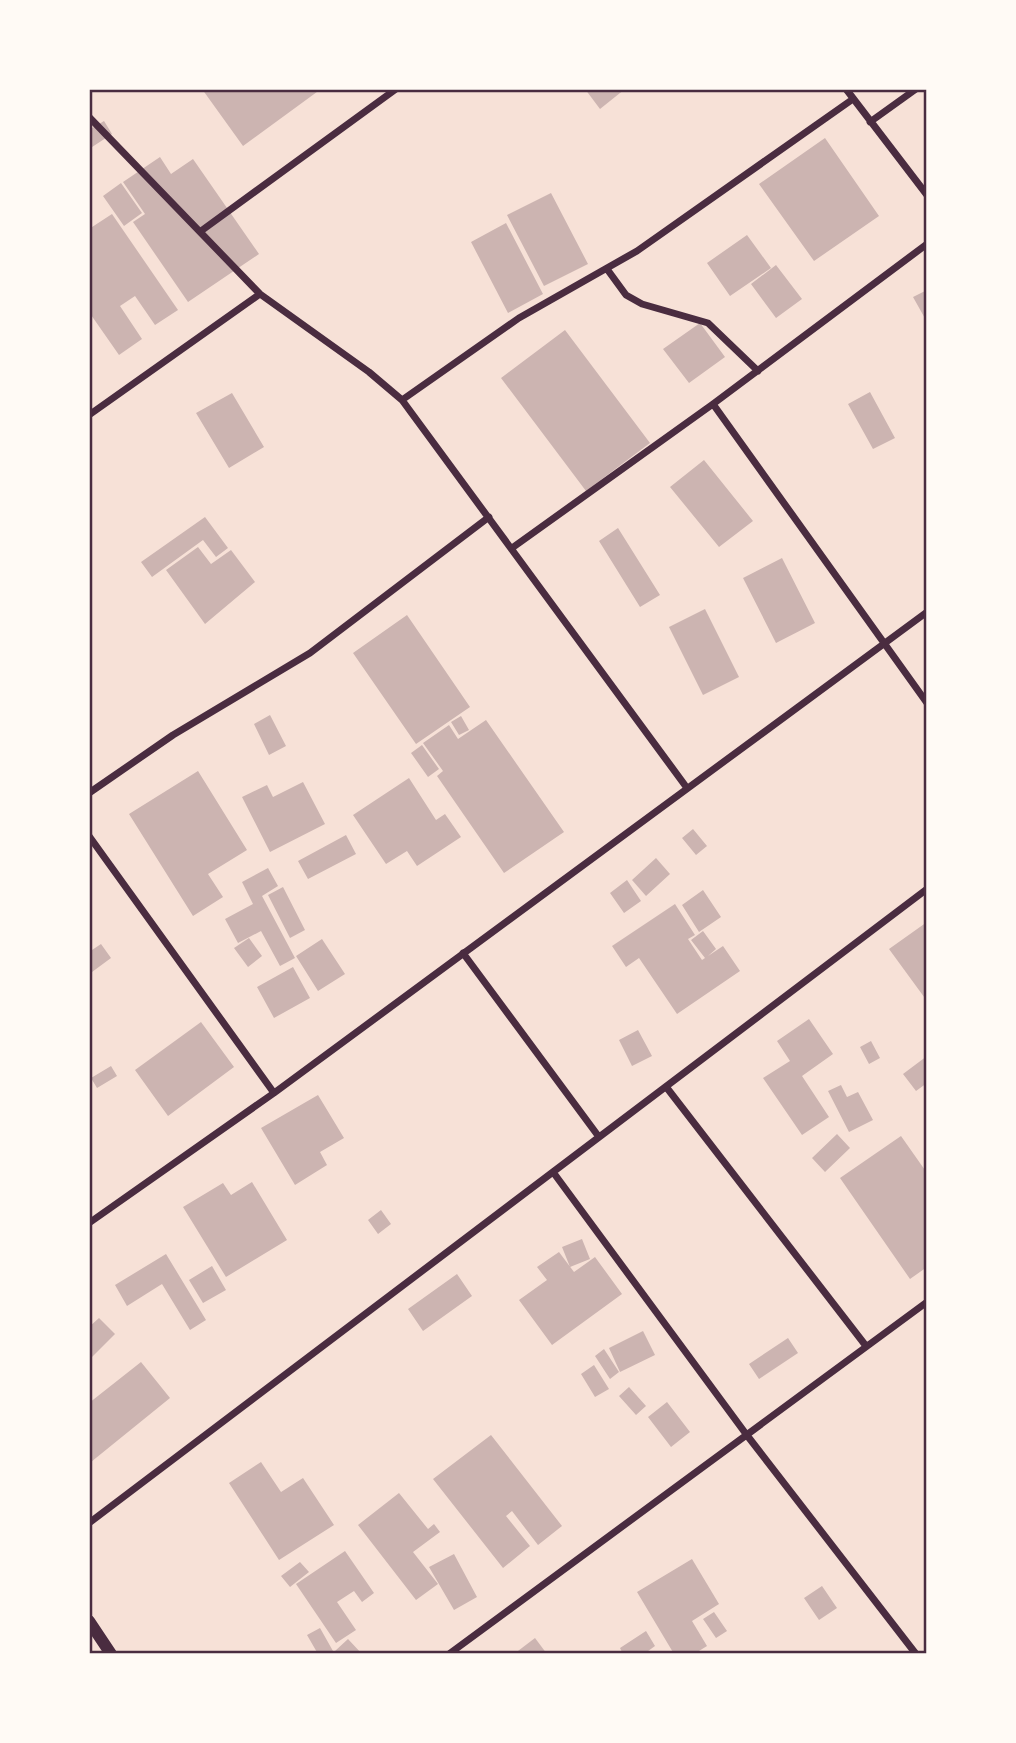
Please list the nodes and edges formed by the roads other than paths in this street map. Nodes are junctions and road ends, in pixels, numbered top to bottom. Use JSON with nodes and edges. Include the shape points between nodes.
{"nodes":[{"id":1,"x":396,"y":89,"type":"edge"},
{"id":2,"x":846,"y":89,"type":"edge"},
{"id":3,"x":916,"y":89,"type":"edge"},
{"id":4,"x":853,"y":99,"type":"junction"},
{"id":5,"x":89,"y":117,"type":"edge"},
{"id":6,"x":870,"y":122,"type":"junction"},
{"id":7,"x":927,"y":195,"type":"edge"},
{"id":8,"x":201,"y":231,"type":"junction"},
{"id":9,"x":927,"y":244,"type":"edge"},
{"id":10,"x":607,"y":270,"type":"junction"},
{"id":11,"x":260,"y":294,"type":"junction"},
{"id":12,"x":758,"y":371,"type":"junction"},
{"id":13,"x":402,"y":400,"type":"junction"},
{"id":14,"x":713,"y":404,"type":"junction"},
{"id":15,"x":89,"y":415,"type":"edge"},
{"id":16,"x":489,"y":517,"type":"junction"},
{"id":17,"x":512,"y":548,"type":"junction"},
{"id":18,"x":927,"y":612,"type":"edge"},
{"id":19,"x":884,"y":643,"type":"junction"},
{"id":20,"x":927,"y":703,"type":"edge"},
{"id":21,"x":687,"y":788,"type":"junction"},
{"id":22,"x":89,"y":793,"type":"edge"},
{"id":23,"x":89,"y":836,"type":"edge"},
{"id":24,"x":927,"y":889,"type":"edge"},
{"id":25,"x":463,"y":953,"type":"junction"},
{"id":26,"x":667,"y":1088,"type":"junction"},
{"id":27,"x":274,"y":1093,"type":"junction"},
{"id":28,"x":599,"y":1137,"type":"junction"},
{"id":29,"x":553,"y":1172,"type":"junction"},
{"id":30,"x":89,"y":1223,"type":"edge"},
{"id":31,"x":927,"y":1302,"type":"edge"},
{"id":32,"x":866,"y":1346,"type":"junction"},
{"id":33,"x":746,"y":1434,"type":"junction"},
{"id":34,"x":89,"y":1523,"type":"edge"},
{"id":35,"x":89,"y":1621,"type":"edge"},
{"id":36,"x":111,"y":1654,"type":"edge"},
{"id":37,"x":449,"y":1654,"type":"edge"},
{"id":38,"x":916,"y":1654,"type":"edge"}],
"edges":[{"from":1,"to":8,"type":"street"},
{"from":2,"to":4,"type":"street"},
{"from":3,"to":6,"type":"street"},
{"from":4,"to":6,"type":"street"},
{"from":4,"to":10,"type":"street"},
{"from":5,"to":8,"type":"street"},
{"from":6,"to":7,"type":"street"},
{"from":8,"to":11,"type":"street"},
{"from":9,"to":12,"type":"street"},
{"from":10,"to":12,"type":"street","via":[[626,295],[642,304],[708,323]]},
{"from":10,"to":13,"type":"street","via":[[519,318]]},
{"from":11,"to":13,"type":"street"},
{"from":11,"to":15,"type":"street"},
{"from":12,"to":14,"type":"street"},
{"from":13,"to":16,"type":"street"},
{"from":14,"to":17,"type":"street"},
{"from":14,"to":19,"type":"street"},
{"from":16,"to":17,"type":"street"},
{"from":16,"to":22,"type":"street","via":[[310,653],[173,735]]},
{"from":17,"to":21,"type":"street"},
{"from":18,"to":19,"type":"street"},
{"from":19,"to":20,"type":"street"},
{"from":19,"to":21,"type":"street"},
{"from":21,"to":25,"type":"street"},
{"from":23,"to":27,"type":"street"},
{"from":24,"to":26,"type":"street"},
{"from":25,"to":27,"type":"street"},
{"from":25,"to":28,"type":"street"},
{"from":26,"to":28,"type":"street"},
{"from":26,"to":32,"type":"street"},
{"from":27,"to":30,"type":"street"},
{"from":28,"to":29,"type":"street"},
{"from":29,"to":33,"type":"street"},
{"from":29,"to":34,"type":"street"},
{"from":31,"to":32,"type":"street"},
{"from":32,"to":33,"type":"street"},
{"from":33,"to":37,"type":"street"},
{"from":33,"to":38,"type":"street"},
{"from":35,"to":36,"type":"street"}]}
